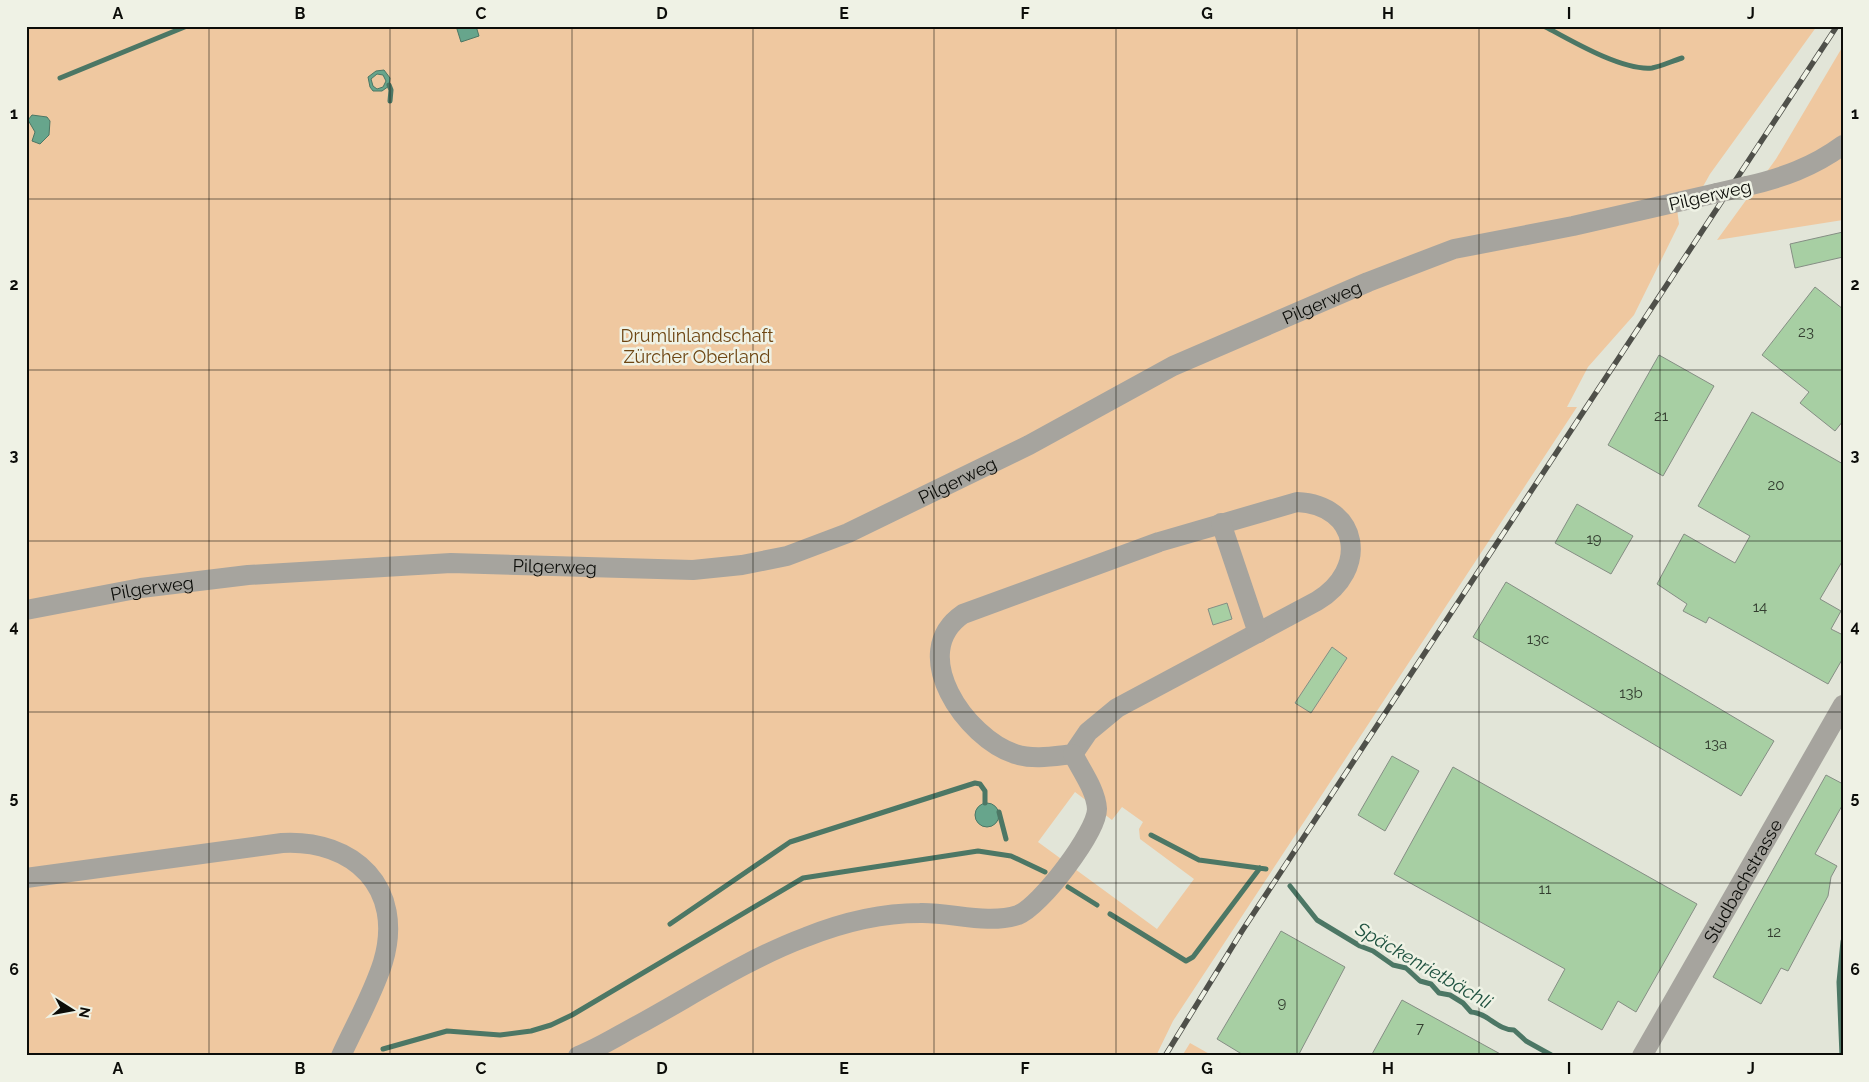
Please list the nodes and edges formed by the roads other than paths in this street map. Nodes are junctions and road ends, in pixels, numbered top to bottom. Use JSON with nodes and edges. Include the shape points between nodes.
{"nodes":[{"id":1,"x":1843,"y":145,"type":"edge"},
{"id":2,"x":1220,"y":524,"type":"junction"},
{"id":3,"x":26,"y":610,"type":"edge"},
{"id":4,"x":1258,"y":633,"type":"junction"},
{"id":5,"x":1843,"y":705,"type":"edge"},
{"id":6,"x":1073,"y":754,"type":"junction"},
{"id":7,"x":26,"y":878,"type":"edge"},
{"id":8,"x":341,"y":1056,"type":"edge"},
{"id":9,"x":578,"y":1056,"type":"edge"},
{"id":10,"x":1642,"y":1056,"type":"edge"}],
"edges":[{"from":1,"to":3,"type":"street","name":"Pilgerweg","bridge":true,"via":[[1805,168],[1774,180],[1573,226],[1454,249],[1173,366],[985,467],[848,534],[788,556],[693,570],[443,563],[276,573],[140,588]]},
{"from":2,"to":4,"type":"street"},
{"from":2,"to":4,"type":"street","via":[[1303,502],[1331,512],[1346,531],[1351,554],[1349,566],[1337,587]]},
{"from":2,"to":6,"type":"street","via":[[973,609],[948,627],[940,644],[941,672],[952,697],[974,726],[990,741],[1016,754],[1041,757]]},
{"from":4,"to":6,"type":"street","via":[[1118,708],[1088,732]]},
{"from":5,"to":10,"type":"street","name":"Studbachstrasse"},
{"from":6,"to":9,"type":"street","via":[[1095,798],[1096,818],[1090,832],[1053,883],[1025,912],[1000,918],[901,914],[825,930],[775,950]]},
{"from":7,"to":8,"type":"street","via":[[282,843],[316,844],[347,855],[376,882],[388,924],[381,968]]}]}
